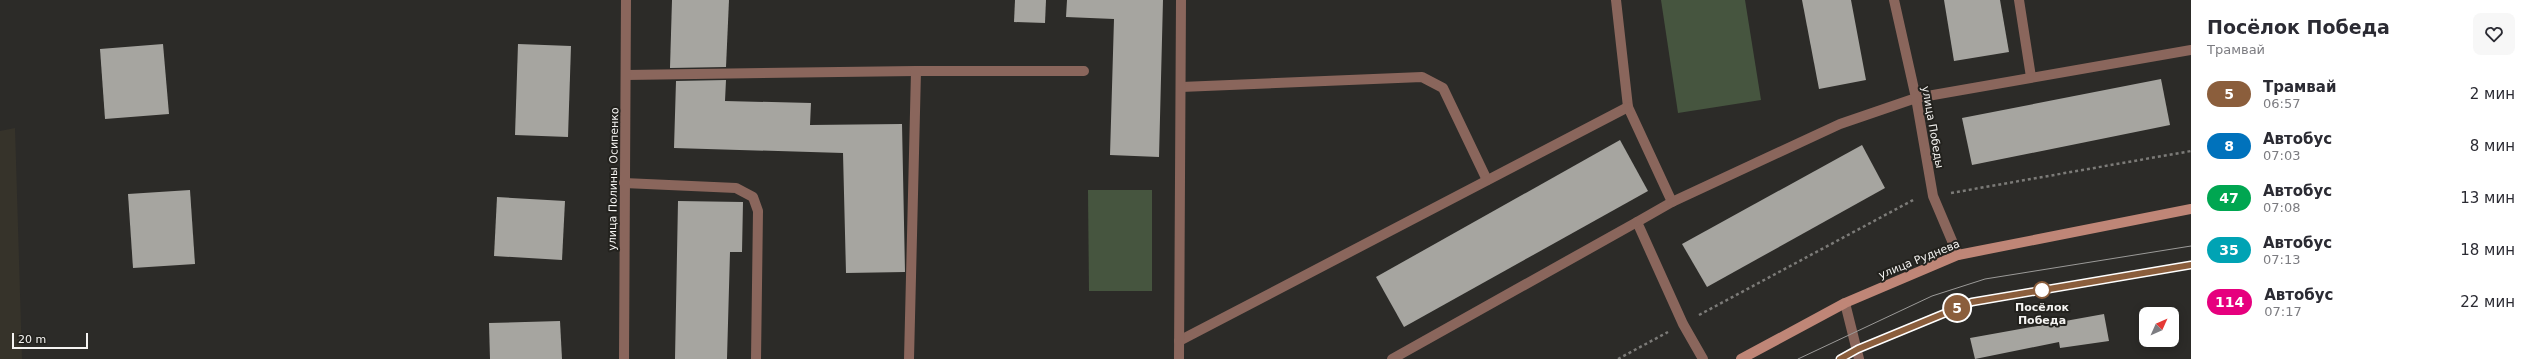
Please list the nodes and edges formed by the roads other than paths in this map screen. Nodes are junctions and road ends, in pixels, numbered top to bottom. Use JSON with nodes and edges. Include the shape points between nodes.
{"nodes":[{"id":1,"x":626,"y":0,"type":"edge"},
{"id":2,"x":1181,"y":0,"type":"edge"},
{"id":3,"x":1616,"y":0,"type":"edge"},
{"id":4,"x":1894,"y":0,"type":"edge"},
{"id":5,"x":2019,"y":0,"type":"edge"},
{"id":6,"x":2191,"y":50,"type":"edge"},
{"id":7,"x":916,"y":71,"type":"junction"},
{"id":8,"x":1084,"y":71,"type":"dead end"},
{"id":9,"x":626,"y":75,"type":"junction"},
{"id":10,"x":2032,"y":77,"type":"junction"},
{"id":11,"x":1181,"y":86,"type":"junction"},
{"id":12,"x":1916,"y":98,"type":"junction"},
{"id":13,"x":1628,"y":107,"type":"junction"},
{"id":14,"x":1487,"y":180,"type":"junction"},
{"id":15,"x":624,"y":183,"type":"junction"},
{"id":16,"x":1672,"y":202,"type":"junction"},
{"id":17,"x":2191,"y":209,"type":"edge"},
{"id":18,"x":1637,"y":222,"type":"junction"},
{"id":19,"x":1958,"y":255,"type":"junction"},
{"id":20,"x":1845,"y":303,"type":"junction"},
{"id":21,"x":1179,"y":341,"type":"junction"},
{"id":22,"x":624,"y":359,"type":"edge"},
{"id":23,"x":756,"y":359,"type":"edge"},
{"id":24,"x":909,"y":359,"type":"edge"},
{"id":25,"x":1179,"y":359,"type":"edge"},
{"id":26,"x":1392,"y":359,"type":"edge"},
{"id":27,"x":1703,"y":359,"type":"edge"},
{"id":28,"x":1741,"y":359,"type":"edge"},
{"id":29,"x":1859,"y":359,"type":"edge"}],
"edges":[{"from":1,"to":9,"type":"street","name":"улица Полины Осипенко"},
{"from":2,"to":11,"type":"street"},
{"from":3,"to":13,"type":"street"},
{"from":4,"to":12,"type":"street","name":"улица Победы"},
{"from":5,"to":10,"type":"street"},
{"from":6,"to":10,"type":"street"},
{"from":7,"to":8,"type":"street"},
{"from":7,"to":9,"type":"street"},
{"from":7,"to":24,"type":"street"},
{"from":9,"to":15,"type":"street","name":"улица Полины Осипенко"},
{"from":10,"to":12,"type":"street"},
{"from":11,"to":14,"type":"street","via":[[1422,77],[1444,88]]},
{"from":11,"to":21,"type":"street"},
{"from":12,"to":16,"type":"street","via":[[1840,124]]},
{"from":12,"to":19,"type":"street","name":"улица Победы","via":[[1933,196]]},
{"from":13,"to":14,"type":"street"},
{"from":13,"to":16,"type":"street"},
{"from":14,"to":21,"type":"street"},
{"from":15,"to":22,"type":"street","name":"улица Полины Осипенко"},
{"from":15,"to":23,"type":"street","via":[[736,188],[753,197],[758,211]]},
{"from":16,"to":18,"type":"street"},
{"from":17,"to":19,"type":"main road","name":"улица Руднева"},
{"from":18,"to":26,"type":"street"},
{"from":18,"to":27,"type":"street","via":[[1683,324]]},
{"from":19,"to":20,"type":"main road","name":"улица Руднева"},
{"from":20,"to":28,"type":"main road","name":"улица Руднева"},
{"from":20,"to":29,"type":"street"},
{"from":21,"to":25,"type":"street"}]}
